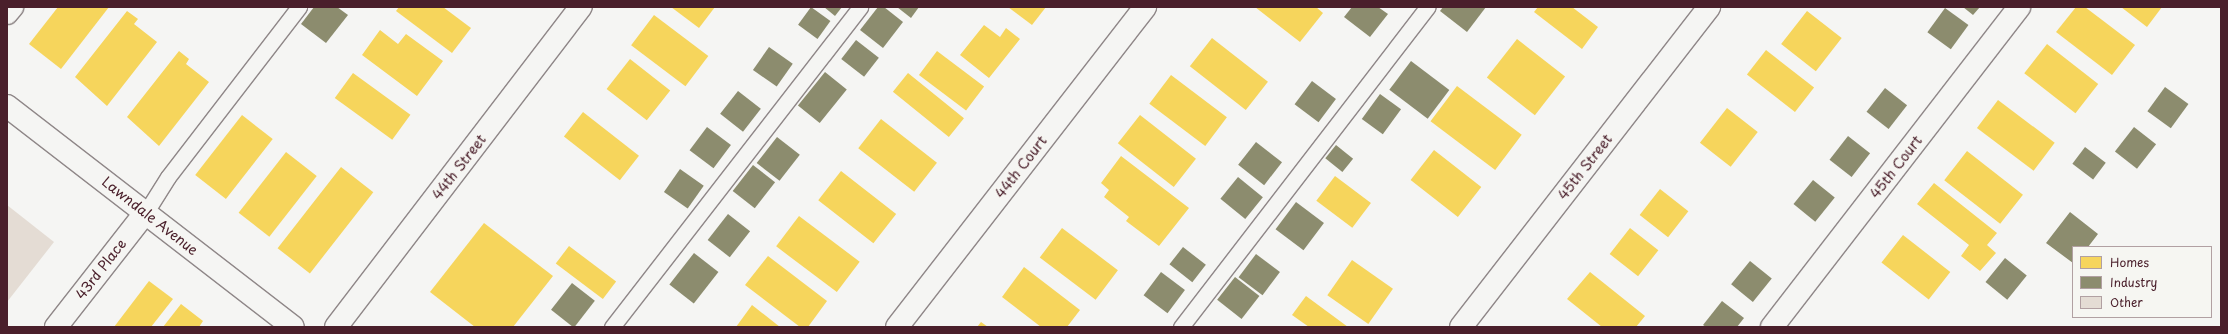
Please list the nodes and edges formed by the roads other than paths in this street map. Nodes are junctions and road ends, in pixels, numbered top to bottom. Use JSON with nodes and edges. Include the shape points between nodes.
{"nodes":[{"id":1,"x":12,"y":7,"type":"edge"},
{"id":2,"x":299,"y":7,"type":"edge"},
{"id":3,"x":582,"y":7,"type":"edge"},
{"id":4,"x":860,"y":7,"type":"edge"},
{"id":5,"x":1145,"y":7,"type":"edge"},
{"id":6,"x":1426,"y":7,"type":"edge"},
{"id":7,"x":1709,"y":7,"type":"edge"},
{"id":8,"x":2019,"y":7,"type":"edge"},
{"id":9,"x":7,"y":13,"type":"edge"},
{"id":10,"x":7,"y":106,"type":"edge"},
{"id":11,"x":146,"y":212,"type":"junction"},
{"id":12,"x":56,"y":327,"type":"edge"},
{"id":13,"x":293,"y":327,"type":"edge"},
{"id":14,"x":336,"y":327,"type":"edge"},
{"id":15,"x":612,"y":327,"type":"edge"},
{"id":16,"x":897,"y":327,"type":"edge"},
{"id":17,"x":1181,"y":327,"type":"edge"},
{"id":18,"x":1461,"y":327,"type":"edge"},
{"id":19,"x":1772,"y":327,"type":"edge"}],
"edges":[{"from":1,"to":9,"type":"street"},
{"from":2,"to":11,"type":"lane","via":[[168,177]]},
{"from":3,"to":14,"type":"street","name":"44th Street"},
{"from":4,"to":15,"type":"lane"},
{"from":5,"to":16,"type":"street","name":"44th Court"},
{"from":6,"to":17,"type":"lane"},
{"from":7,"to":18,"type":"street","name":"45th Street"},
{"from":8,"to":19,"type":"street","name":"45th Court"},
{"from":10,"to":11,"type":"street","name":"Lawndale Avenue"},
{"from":11,"to":12,"type":"street","name":"43rd Place"},
{"from":11,"to":13,"type":"street","name":"Lawndale Avenue"}]}
